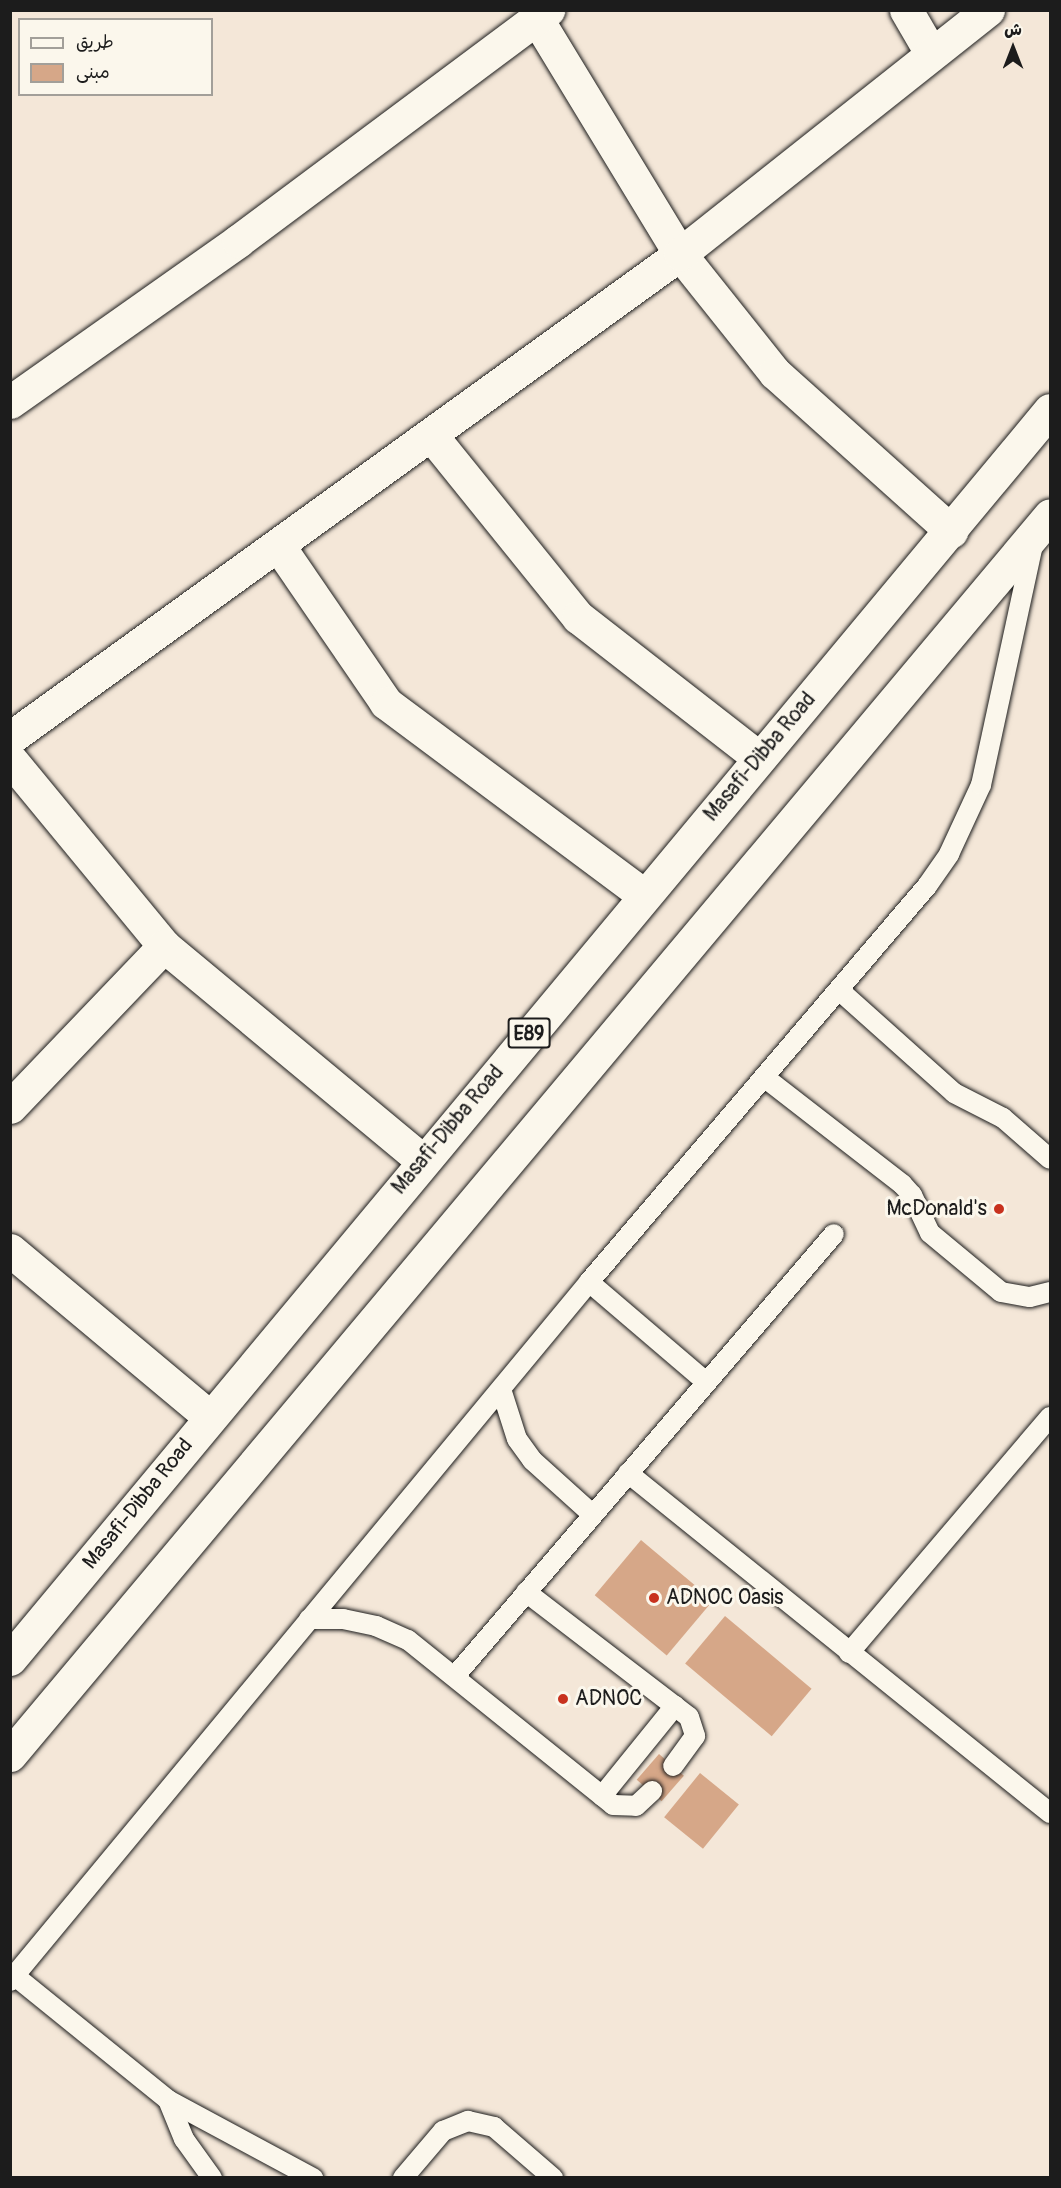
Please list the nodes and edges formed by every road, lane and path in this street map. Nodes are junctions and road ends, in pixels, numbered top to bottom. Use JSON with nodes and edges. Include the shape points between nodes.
{"nodes":[{"id":1,"x":906,"y":10,"type":"edge"},
{"id":2,"x":988,"y":10,"type":"edge"},
{"id":3,"x":541,"y":13,"type":"edge"},
{"id":4,"x":932,"y":53,"type":"junction"},
{"id":5,"x":680,"y":254,"type":"junction"},
{"id":6,"x":12,"y":399,"type":"edge"},
{"id":7,"x":1050,"y":410,"type":"edge"},
{"id":8,"x":431,"y":435,"type":"junction"},
{"id":9,"x":1044,"y":523,"type":"edge"},
{"id":10,"x":951,"y":531,"type":"junction"},
{"id":11,"x":278,"y":545,"type":"junction"},
{"id":12,"x":10,"y":738,"type":"edge"},
{"id":13,"x":759,"y":758,"type":"junction"},
{"id":14,"x":10,"y":759,"type":"edge"},
{"id":15,"x":644,"y":895,"type":"junction"},
{"id":16,"x":164,"y":946,"type":"junction"},
{"id":17,"x":839,"y":990,"type":"junction"},
{"id":18,"x":764,"y":1077,"type":"junction"},
{"id":19,"x":10,"y":1107,"type":"edge"},
{"id":20,"x":1050,"y":1159,"type":"edge"},
{"id":21,"x":423,"y":1161,"type":"junction"},
{"id":22,"x":834,"y":1234,"type":"dead end"},
{"id":23,"x":10,"y":1250,"type":"edge"},
{"id":24,"x":589,"y":1281,"type":"junction"},
{"id":25,"x":1050,"y":1292,"type":"edge"},
{"id":26,"x":706,"y":1382,"type":"junction"},
{"id":27,"x":501,"y":1389,"type":"junction"},
{"id":28,"x":210,"y":1417,"type":"junction"},
{"id":29,"x":1050,"y":1418,"type":"edge"},
{"id":30,"x":628,"y":1473,"type":"junction"},
{"id":31,"x":592,"y":1514,"type":"junction"},
{"id":32,"x":526,"y":1592,"type":"junction"},
{"id":33,"x":309,"y":1619,"type":"junction"},
{"id":34,"x":849,"y":1653,"type":"junction"},
{"id":35,"x":10,"y":1659,"type":"edge"},
{"id":36,"x":456,"y":1676,"type":"junction"},
{"id":37,"x":675,"y":1706,"type":"junction"},
{"id":38,"x":10,"y":1755,"type":"edge"},
{"id":39,"x":673,"y":1766,"type":"dead end"},
{"id":40,"x":652,"y":1791,"type":"dead end"},
{"id":41,"x":602,"y":1796,"type":"junction"},
{"id":42,"x":1050,"y":1813,"type":"edge"},
{"id":43,"x":13,"y":1978,"type":"edge"},
{"id":44,"x":168,"y":2100,"type":"junction"},
{"id":45,"x":290,"y":2172,"type":"edge"},
{"id":46,"x":212,"y":2178,"type":"edge"},
{"id":47,"x":313,"y":2178,"type":"edge"},
{"id":48,"x":404,"y":2178,"type":"edge"},
{"id":49,"x":553,"y":2178,"type":"edge"}],
"edges":[{"from":1,"to":4,"type":"main road"},
{"from":2,"to":4,"type":"main road"},
{"from":3,"to":5,"type":"main road"},
{"from":3,"to":6,"type":"main road","via":[[238,241]]},
{"from":4,"to":5,"type":"main road"},
{"from":5,"to":8,"type":"main road"},
{"from":5,"to":10,"type":"main road","via":[[775,373]]},
{"from":7,"to":10,"type":"main road","name":"Masafi-Dibba Road","number":"E89"},
{"from":8,"to":11,"type":"main road"},
{"from":8,"to":13,"type":"main road","via":[[578,617]]},
{"from":9,"to":17,"type":"lane","via":[[1021,588],[990,748],[967,820],[927,886]]},
{"from":9,"to":38,"type":"main road"},
{"from":10,"to":13,"type":"main road","name":"Masafi-Dibba Road","number":"E89"},
{"from":11,"to":12,"type":"main road"},
{"from":11,"to":15,"type":"main road","via":[[386,703]]},
{"from":13,"to":15,"type":"main road","name":"Masafi-Dibba Road","number":"E89"},
{"from":14,"to":16,"type":"main road"},
{"from":15,"to":21,"type":"main road","name":"Masafi-Dibba Road","number":"E89"},
{"from":16,"to":19,"type":"main road"},
{"from":16,"to":21,"type":"main road"},
{"from":17,"to":18,"type":"lane"},
{"from":17,"to":20,"type":"lane","via":[[954,1093],[1003,1118]]},
{"from":18,"to":24,"type":"lane"},
{"from":18,"to":25,"type":"lane","via":[[902,1184],[912,1195],[930,1233],[1001,1292],[1030,1297]]},
{"from":21,"to":28,"type":"main road","name":"Masafi-Dibba Road","number":"E89"},
{"from":22,"to":26,"type":"lane"},
{"from":23,"to":28,"type":"main road"},
{"from":24,"to":26,"type":"lane"},
{"from":24,"to":27,"type":"lane"},
{"from":26,"to":30,"type":"lane"},
{"from":27,"to":31,"type":"lane","via":[[517,1438],[532,1460]]},
{"from":27,"to":33,"type":"lane"},
{"from":28,"to":35,"type":"main road","name":"Masafi-Dibba Road","number":"E89"},
{"from":29,"to":34,"type":"lane"},
{"from":30,"to":31,"type":"lane"},
{"from":30,"to":34,"type":"lane"},
{"from":31,"to":32,"type":"lane"},
{"from":32,"to":36,"type":"lane"},
{"from":32,"to":37,"type":"lane"},
{"from":33,"to":36,"type":"lane","via":[[343,1618],[376,1626],[408,1640]]},
{"from":33,"to":43,"type":"lane"},
{"from":34,"to":42,"type":"lane"},
{"from":36,"to":41,"type":"lane"},
{"from":37,"to":39,"type":"lane","via":[[689,1717],[696,1731],[693,1742]]},
{"from":37,"to":41,"type":"lane"},
{"from":40,"to":41,"type":"lane","via":[[629,1808],[613,1805]]},
{"from":43,"to":44,"type":"lane"},
{"from":44,"to":45,"type":"lane"},
{"from":44,"to":46,"type":"lane","via":[[184,2139]]},
{"from":45,"to":47,"type":"lane"},
{"from":48,"to":49,"type":"lane","via":[[443,2131],[468,2121],[494,2127]]}]}
